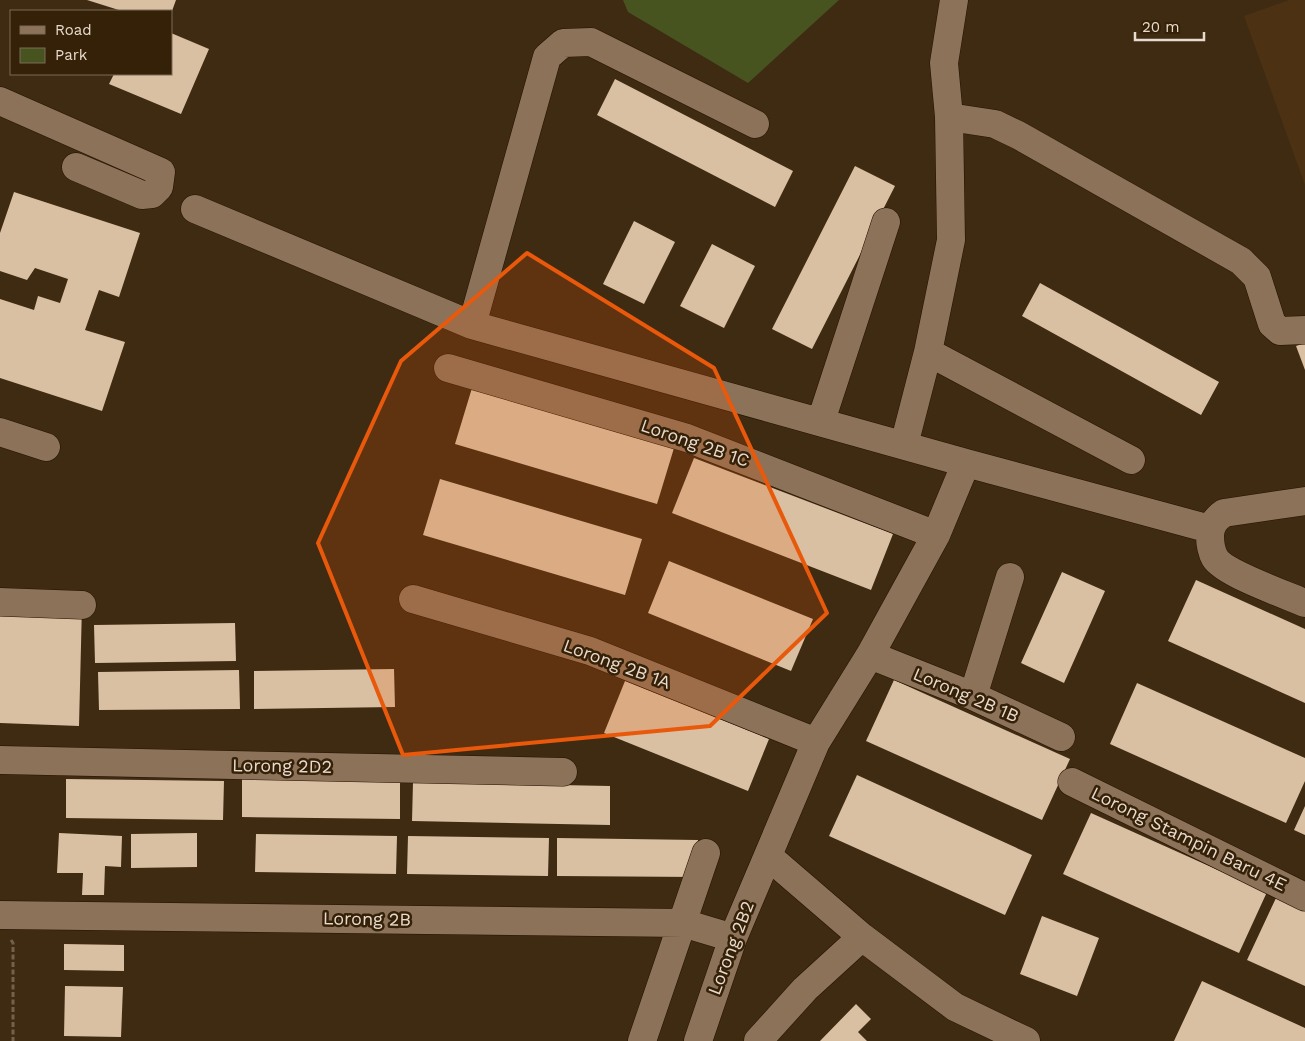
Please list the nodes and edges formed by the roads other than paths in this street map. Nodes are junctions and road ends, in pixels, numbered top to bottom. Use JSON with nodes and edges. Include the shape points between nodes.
{"nodes":[{"id":1,"x":954,"y":0,"type":"edge"},
{"id":2,"x":0,"y":101,"type":"edge"},
{"id":3,"x":949,"y":117,"type":"junction"},
{"id":4,"x":755,"y":124,"type":"dead end"},
{"id":5,"x":76,"y":167,"type":"dead end"},
{"id":6,"x":195,"y":209,"type":"dead end"},
{"id":7,"x":886,"y":222,"type":"dead end"},
{"id":8,"x":472,"y":325,"type":"junction"},
{"id":9,"x":1305,"y":330,"type":"edge"},
{"id":10,"x":928,"y":352,"type":"junction"},
{"id":11,"x":448,"y":368,"type":"dead end"},
{"id":12,"x":821,"y":421,"type":"junction"},
{"id":13,"x":0,"y":432,"type":"edge"},
{"id":14,"x":904,"y":445,"type":"junction"},
{"id":15,"x":46,"y":447,"type":"dead end"},
{"id":16,"x":1131,"y":460,"type":"dead end"},
{"id":17,"x":966,"y":463,"type":"junction"},
{"id":18,"x":1305,"y":501,"type":"edge"},
{"id":19,"x":1210,"y":530,"type":"junction"},
{"id":20,"x":936,"y":535,"type":"junction"},
{"id":21,"x":1010,"y":577,"type":"dead end"},
{"id":22,"x":413,"y":599,"type":"dead end"},
{"id":23,"x":0,"y":602,"type":"edge"},
{"id":24,"x":1305,"y":603,"type":"edge"},
{"id":25,"x":82,"y":605,"type":"dead end"},
{"id":26,"x":870,"y":655,"type":"junction"},
{"id":27,"x":973,"y":696,"type":"junction"},
{"id":28,"x":1061,"y":737,"type":"dead end"},
{"id":29,"x":816,"y":742,"type":"junction"},
{"id":30,"x":0,"y":760,"type":"edge"},
{"id":31,"x":563,"y":772,"type":"dead end"},
{"id":32,"x":1072,"y":782,"type":"dead end"},
{"id":33,"x":706,"y":853,"type":"dead end"},
{"id":34,"x":768,"y":856,"type":"junction"},
{"id":35,"x":1305,"y":897,"type":"edge"},
{"id":36,"x":683,"y":923,"type":"junction"},
{"id":37,"x":4,"y":927,"type":"edge"},
{"id":38,"x":862,"y":937,"type":"junction"},
{"id":39,"x":733,"y":938,"type":"junction"},
{"id":40,"x":642,"y":1041,"type":"edge"},
{"id":41,"x":698,"y":1041,"type":"edge"},
{"id":42,"x":758,"y":1041,"type":"edge"},
{"id":43,"x":1026,"y":1041,"type":"edge"}],
"edges":[{"from":1,"to":3,"type":"street","via":[[944,63]]},
{"from":2,"to":5,"type":"street","via":[[161,172],[159,187],[152,194],[142,195]]},
{"from":3,"to":9,"type":"street","via":[[995,124],[1018,135],[1241,261],[1257,277],[1272,324],[1280,331]]},
{"from":3,"to":10,"type":"street","via":[[951,240]]},
{"from":4,"to":8,"type":"street","via":[[591,42],[563,43],[547,57]]},
{"from":6,"to":8,"type":"street"},
{"from":7,"to":12,"type":"street"},
{"from":8,"to":12,"type":"street"},
{"from":10,"to":14,"type":"street"},
{"from":10,"to":16,"type":"street"},
{"from":11,"to":20,"type":"street","name":"Lorong 2B 1C","via":[[687,438]]},
{"from":12,"to":14,"type":"street"},
{"from":13,"to":15,"type":"street"},
{"from":14,"to":17,"type":"street"},
{"from":17,"to":19,"type":"street"},
{"from":17,"to":20,"type":"street","name":"Lorong 2B2"},
{"from":18,"to":19,"type":"street","via":[[1233,510],[1216,518]]},
{"from":19,"to":24,"type":"street","via":[[1215,559],[1227,569]]},
{"from":20,"to":26,"type":"street","name":"Lorong 2B2"},
{"from":21,"to":27,"type":"street"},
{"from":22,"to":29,"type":"street","name":"Lorong 2B 1A","via":[[590,651]]},
{"from":23,"to":25,"type":"street"},
{"from":26,"to":27,"type":"street","name":"Lorong 2B 1B"},
{"from":26,"to":29,"type":"street","name":"Lorong 2B2"},
{"from":27,"to":28,"type":"street","name":"Lorong 2B 1B"},
{"from":29,"to":34,"type":"street","name":"Lorong 2B2"},
{"from":30,"to":31,"type":"street","name":"Lorong 2D2"},
{"from":32,"to":35,"type":"street","name":"Lorong Stampin Baru 4E"},
{"from":33,"to":36,"type":"street"},
{"from":34,"to":38,"type":"street"},
{"from":34,"to":39,"type":"street","name":"Lorong 2B2"},
{"from":36,"to":37,"type":"street","name":"Lorong 2B"},
{"from":36,"to":39,"type":"street","name":"Lorong 2B"},
{"from":36,"to":40,"type":"street"},
{"from":38,"to":42,"type":"street","via":[[805,989]]},
{"from":38,"to":43,"type":"street","via":[[955,1007]]},
{"from":39,"to":41,"type":"street","name":"Lorong 2B2"}]}
